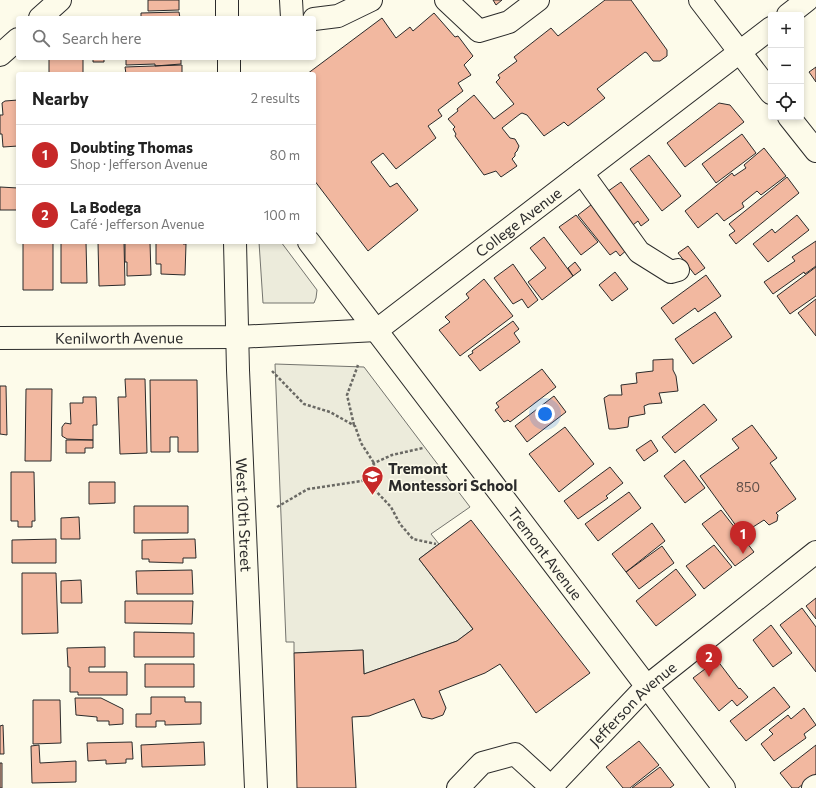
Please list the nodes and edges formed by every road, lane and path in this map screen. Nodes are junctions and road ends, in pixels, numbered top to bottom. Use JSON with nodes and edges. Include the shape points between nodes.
{"nodes":[{"id":1,"x":60,"y":0,"type":"edge"},
{"id":2,"x":227,"y":0,"type":"edge"},
{"id":3,"x":291,"y":0,"type":"edge"},
{"id":4,"x":371,"y":0,"type":"edge"},
{"id":5,"x":446,"y":0,"type":"edge"},
{"id":6,"x":538,"y":0,"type":"edge"},
{"id":7,"x":700,"y":0,"type":"edge"},
{"id":8,"x":807,"y":0,"type":"edge"},
{"id":9,"x":792,"y":12,"type":"edge"},
{"id":10,"x":42,"y":16,"type":"edge"},
{"id":11,"x":228,"y":16,"type":"edge"},
{"id":12,"x":292,"y":16,"type":"edge"},
{"id":13,"x":316,"y":19,"type":"edge"},
{"id":14,"x":768,"y":30,"type":"edge"},
{"id":15,"x":16,"y":41,"type":"edge"},
{"id":16,"x":739,"y":52,"type":"junction"},
{"id":17,"x":0,"y":55,"type":"edge"},
{"id":18,"x":229,"y":60,"type":"edge"},
{"id":19,"x":229,"y":72,"type":"edge"},
{"id":20,"x":768,"y":89,"type":"edge"},
{"id":21,"x":792,"y":120,"type":"edge"},
{"id":22,"x":816,"y":151,"type":"edge"},
{"id":23,"x":582,"y":173,"type":"junction"},
{"id":24,"x":235,"y":244,"type":"edge"},
{"id":25,"x":311,"y":244,"type":"edge"},
{"id":26,"x":678,"y":270,"type":"dead end"},
{"id":27,"x":377,"y":330,"type":"junction"},
{"id":28,"x":238,"y":337,"type":"junction"},
{"id":29,"x":0,"y":338,"type":"edge"},
{"id":30,"x":358,"y":365,"type":"dead end"},
{"id":31,"x":272,"y":371,"type":"dead end"},
{"id":32,"x":355,"y":426,"type":"junction"},
{"id":33,"x":424,"y":448,"type":"dead end"},
{"id":34,"x":374,"y":463,"type":"junction"},
{"id":35,"x":277,"y":507,"type":"dead end"},
{"id":36,"x":436,"y":544,"type":"dead end"},
{"id":37,"x":816,"y":552,"type":"edge"},
{"id":38,"x":646,"y":687,"type":"junction"},
{"id":39,"x":816,"y":786,"type":"edge"},
{"id":40,"x":256,"y":788,"type":"edge"},
{"id":41,"x":458,"y":788,"type":"edge"},
{"id":42,"x":550,"y":788,"type":"edge"},
{"id":43,"x":724,"y":788,"type":"edge"},
{"id":44,"x":813,"y":788,"type":"edge"}],
"edges":[{"from":1,"to":10,"type":"street"},
{"from":2,"to":11,"type":"street"},
{"from":3,"to":12,"type":"street"},
{"from":4,"to":13,"type":"street","via":[[338,16]]},
{"from":5,"to":6,"type":"street","via":[[479,31],[509,22]]},
{"from":7,"to":16,"type":"street"},
{"from":8,"to":9,"type":"street"},
{"from":14,"to":16,"type":"street","name":"College Avenue"},
{"from":15,"to":17,"type":"street"},
{"from":16,"to":20,"type":"street"},
{"from":16,"to":23,"type":"street","name":"College Avenue"},
{"from":18,"to":19,"type":"street"},
{"from":21,"to":22,"type":"street"},
{"from":23,"to":26,"type":"street","via":[[639,252],[671,272]]},
{"from":23,"to":27,"type":"street","name":"College Avenue"},
{"from":24,"to":28,"type":"street","name":"West 10th Street"},
{"from":25,"to":27,"type":"street","name":"Tremont Avenue"},
{"from":27,"to":28,"type":"street"},
{"from":27,"to":38,"type":"street","name":"Tremont Avenue"},
{"from":28,"to":29,"type":"street","name":"Kenilworth Avenue"},
{"from":28,"to":40,"type":"street","name":"West 10th Street"},
{"from":30,"to":32,"type":"path","via":[[347,395]]},
{"from":31,"to":32,"type":"path","via":[[304,404],[330,412]]},
{"from":32,"to":34,"type":"path","via":[[361,443]]},
{"from":33,"to":34,"type":"path","via":[[392,455]]},
{"from":34,"to":35,"type":"path","via":[[362,482],[308,489]]},
{"from":34,"to":36,"type":"path","via":[[374,489],[391,507],[400,524],[413,539]]},
{"from":37,"to":38,"type":"street","name":"Jefferson Avenue"},
{"from":38,"to":42,"type":"street","name":"Jefferson Avenue"},
{"from":38,"to":43,"type":"street","name":"Tremont Avenue"},
{"from":39,"to":44,"type":"street"},
{"from":41,"to":42,"type":"street","via":[[482,763],[515,754]]}]}
